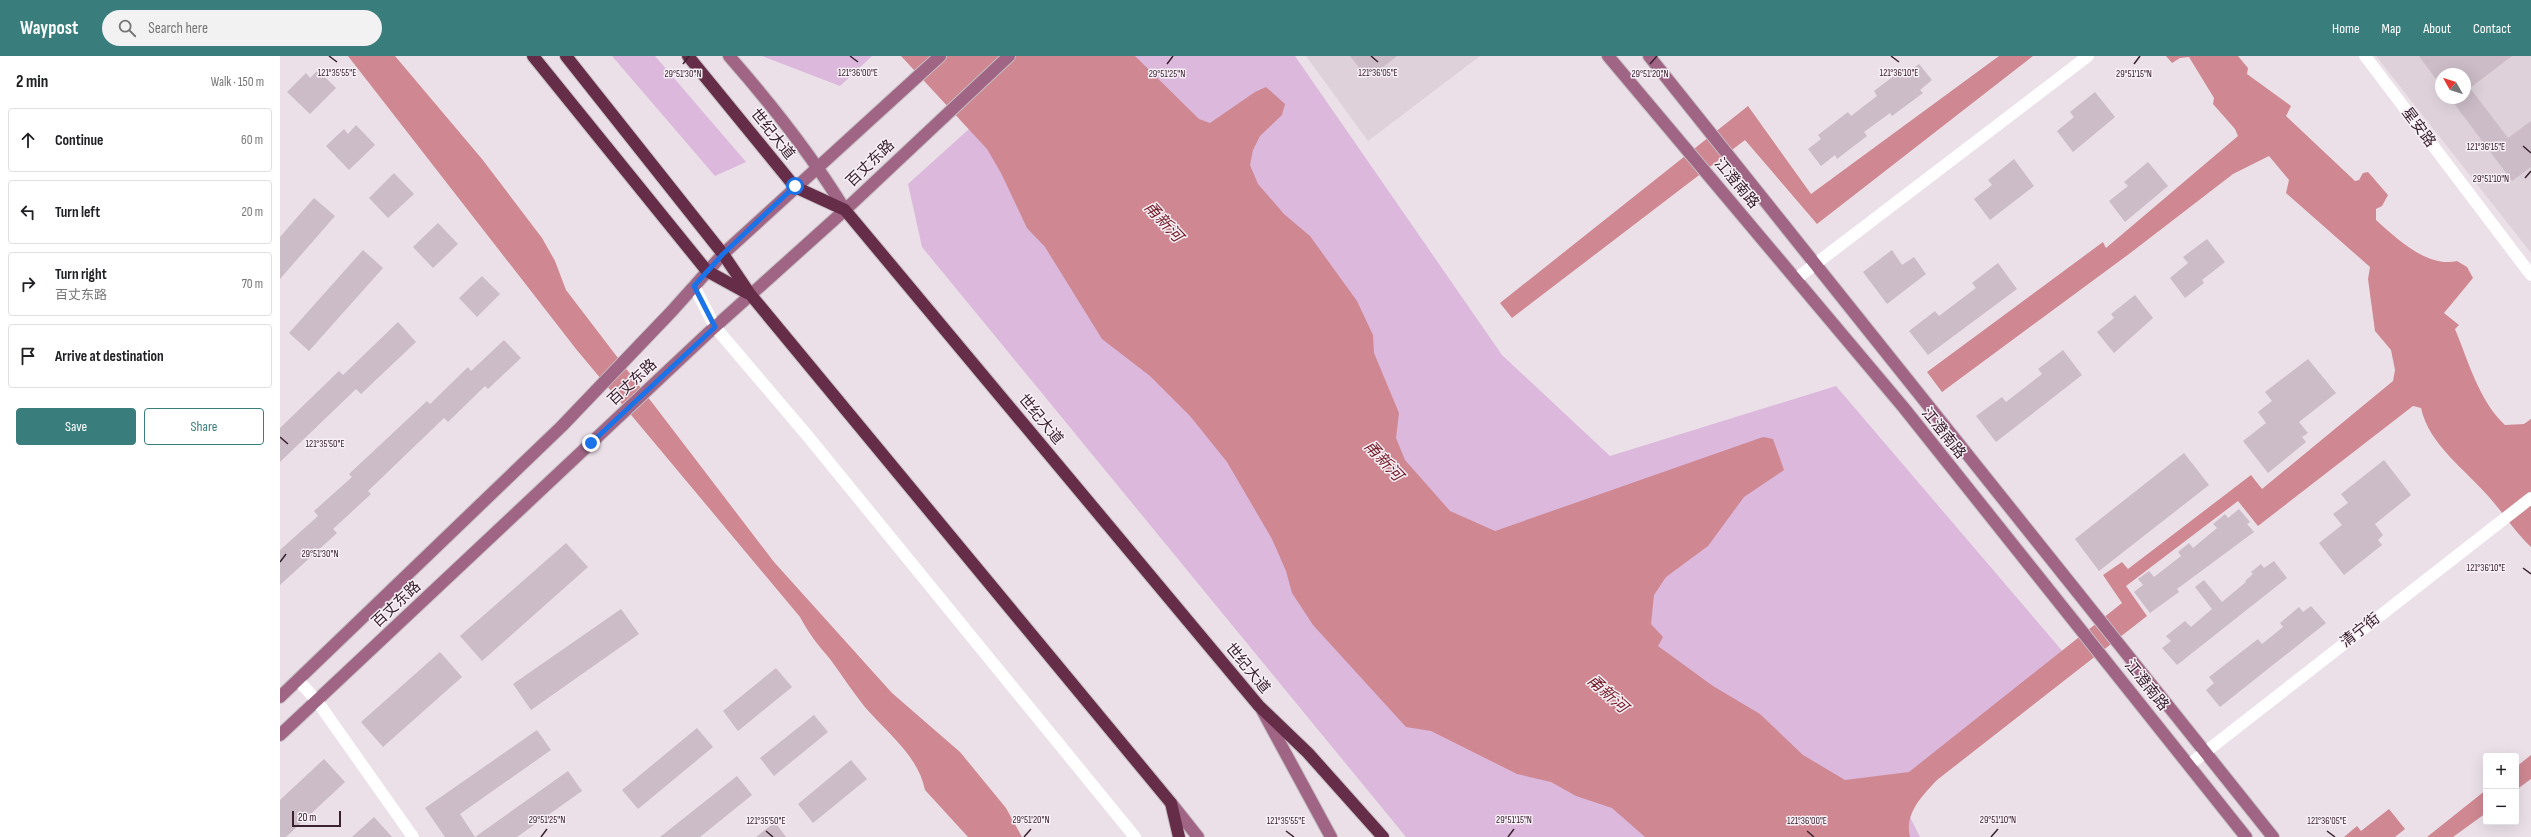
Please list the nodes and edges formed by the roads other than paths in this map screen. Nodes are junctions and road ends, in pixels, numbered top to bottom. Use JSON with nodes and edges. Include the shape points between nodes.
{"nodes":[{"id":1,"x":533,"y":56,"type":"edge"},
{"id":2,"x":566,"y":56,"type":"edge"},
{"id":3,"x":688,"y":56,"type":"edge"},
{"id":4,"x":729,"y":56,"type":"edge"},
{"id":5,"x":940,"y":56,"type":"edge"},
{"id":6,"x":1008,"y":56,"type":"edge"},
{"id":7,"x":1608,"y":56,"type":"edge"},
{"id":8,"x":1649,"y":56,"type":"edge"},
{"id":9,"x":2088,"y":56,"type":"edge"},
{"id":10,"x":2365,"y":56,"type":"edge"},
{"id":11,"x":818,"y":166,"type":"junction"},
{"id":12,"x":795,"y":186,"type":"junction"},
{"id":13,"x":845,"y":210,"type":"junction"},
{"id":14,"x":723,"y":254,"type":"junction"},
{"id":15,"x":1814,"y":264,"type":"junction"},
{"id":16,"x":707,"y":271,"type":"junction"},
{"id":17,"x":2531,"y":275,"type":"edge"},
{"id":18,"x":1797,"y":278,"type":"junction"},
{"id":19,"x":694,"y":286,"type":"junction"},
{"id":20,"x":750,"y":294,"type":"junction"},
{"id":21,"x":715,"y":327,"type":"junction"},
{"id":22,"x":2531,"y":498,"type":"edge"},
{"id":23,"x":298,"y":680,"type":"junction"},
{"id":24,"x":280,"y":697,"type":"edge"},
{"id":25,"x":317,"y":701,"type":"junction"},
{"id":26,"x":1259,"y":706,"type":"junction"},
{"id":27,"x":280,"y":736,"type":"edge"},
{"id":28,"x":2205,"y":751,"type":"junction"},
{"id":29,"x":2190,"y":764,"type":"junction"},
{"id":30,"x":1171,"y":803,"type":"junction"},
{"id":31,"x":413,"y":837,"type":"edge"},
{"id":32,"x":1135,"y":837,"type":"edge"},
{"id":33,"x":1179,"y":837,"type":"edge"},
{"id":34,"x":1198,"y":837,"type":"edge"},
{"id":35,"x":1332,"y":837,"type":"edge"},
{"id":36,"x":1383,"y":837,"type":"edge"},
{"id":37,"x":2246,"y":837,"type":"edge"},
{"id":38,"x":2273,"y":837,"type":"edge"}],
"edges":[{"from":1,"to":16,"type":"highway"},
{"from":2,"to":14,"type":"highway"},
{"from":3,"to":12,"type":"highway","name":"世纪大道"},
{"from":4,"to":11,"type":"main road","via":[[776,109]]},
{"from":5,"to":11,"type":"main road","name":"百丈东路"},
{"from":6,"to":13,"type":"main road","name":"百丈东路"},
{"from":7,"to":18,"type":"main road","name":"江澄南路"},
{"from":8,"to":15,"type":"main road","name":"江澄南路"},
{"from":9,"to":15,"type":"street"},
{"from":10,"to":17,"type":"street","name":"星安路"},
{"from":11,"to":12,"type":"main road","name":"百丈东路"},
{"from":11,"to":13,"type":"main road"},
{"from":12,"to":13,"type":"highway","name":"世纪大道"},
{"from":12,"to":14,"type":"main road","name":"百丈东路"},
{"from":13,"to":20,"type":"main road","name":"百丈东路"},
{"from":13,"to":26,"type":"highway","name":"世纪大道"},
{"from":14,"to":16,"type":"main road","name":"百丈东路"},
{"from":14,"to":20,"type":"highway"},
{"from":15,"to":18,"type":"street"},
{"from":15,"to":28,"type":"main road","name":"江澄南路"},
{"from":16,"to":19,"type":"main road","name":"百丈东路"},
{"from":16,"to":20,"type":"highway"},
{"from":18,"to":29,"type":"main road","name":"江澄南路"},
{"from":19,"to":21,"type":"street"},
{"from":19,"to":23,"type":"main road","name":"百丈东路","via":[[562,426]]},
{"from":20,"to":21,"type":"main road","name":"百丈东路"},
{"from":20,"to":30,"type":"highway"},
{"from":21,"to":25,"type":"main road","name":"百丈东路"},
{"from":21,"to":32,"type":"street","via":[[806,434]]},
{"from":22,"to":28,"type":"street","name":"清宁街"},
{"from":23,"to":24,"type":"main road","name":"百丈东路"},
{"from":23,"to":25,"type":"street"},
{"from":25,"to":27,"type":"main road","name":"百丈东路"},
{"from":25,"to":31,"type":"street"},
{"from":26,"to":35,"type":"main road","name":"世纪大道"},
{"from":26,"to":36,"type":"highway","via":[[1308,753]]},
{"from":28,"to":29,"type":"street","name":"清宁街"},
{"from":28,"to":38,"type":"main road","name":"江澄南路"},
{"from":29,"to":37,"type":"main road","name":"江澄南路"},
{"from":30,"to":33,"type":"highway"},
{"from":30,"to":34,"type":"main road"}]}
